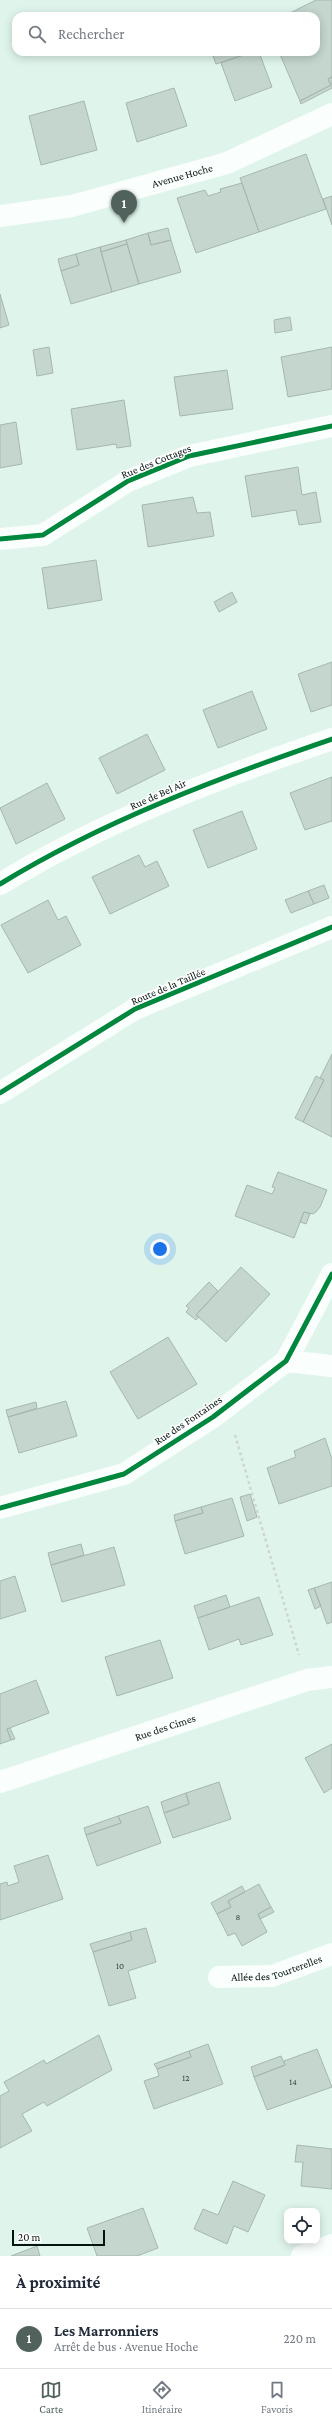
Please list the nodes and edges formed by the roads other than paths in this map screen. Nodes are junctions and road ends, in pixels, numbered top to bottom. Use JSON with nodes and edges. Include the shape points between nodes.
{"nodes":[{"id":1,"x":332,"y":114,"type":"edge"},
{"id":2,"x":0,"y":216,"type":"edge"},
{"id":3,"x":332,"y":426,"type":"edge"},
{"id":4,"x":0,"y":539,"type":"edge"},
{"id":5,"x":332,"y":739,"type":"edge"},
{"id":6,"x":0,"y":884,"type":"edge"},
{"id":7,"x":332,"y":927,"type":"edge"},
{"id":8,"x":0,"y":1093,"type":"edge"},
{"id":9,"x":332,"y":1274,"type":"edge"},
{"id":10,"x":286,"y":1361,"type":"junction"},
{"id":11,"x":332,"y":1366,"type":"edge"},
{"id":12,"x":0,"y":1508,"type":"edge"},
{"id":13,"x":332,"y":1677,"type":"edge"},
{"id":14,"x":0,"y":1782,"type":"edge"},
{"id":15,"x":332,"y":1954,"type":"edge"},
{"id":16,"x":219,"y":1977,"type":"dead end"},
{"id":17,"x":332,"y":2245,"type":"edge"},
{"id":18,"x":302,"y":2256,"type":"edge"}],
"edges":[{"from":1,"to":2,"type":"street","name":"Avenue Hoche","via":[[227,163],[72,206]]},
{"from":3,"to":4,"type":"street","name":"Rue des Cottages","via":[[189,456],[128,481],[43,535]]},
{"from":5,"to":6,"type":"street","name":"Rue de Bel Air","via":[[216,779],[45,857]]},
{"from":7,"to":8,"type":"street","name":"Route de la Taillée","via":[[136,1009]]},
{"from":9,"to":10,"type":"street","name":"Rue des Fontaines"},
{"from":10,"to":11,"type":"street"},
{"from":10,"to":12,"type":"street","name":"Rue des Fontaines","via":[[227,1406],[124,1474]]},
{"from":13,"to":14,"type":"street","name":"Rue des Cimes","via":[[306,1680]]},
{"from":15,"to":16,"type":"street","name":"Allée des Tourterelles","via":[[272,1976]]},
{"from":17,"to":18,"type":"street"}]}
